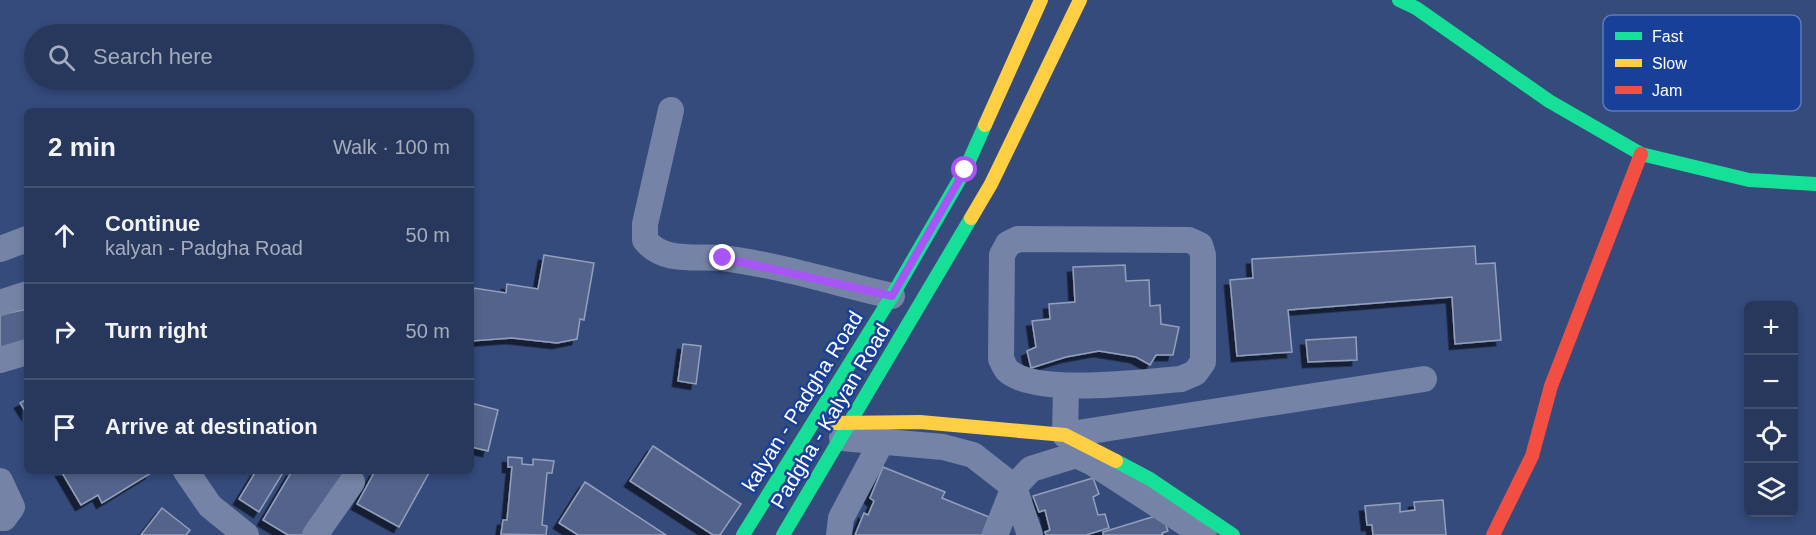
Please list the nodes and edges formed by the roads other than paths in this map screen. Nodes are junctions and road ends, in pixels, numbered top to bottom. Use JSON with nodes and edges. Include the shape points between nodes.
{"nodes":[{"id":1,"x":1041,"y":0,"type":"edge"},
{"id":2,"x":1080,"y":0,"type":"edge"},
{"id":3,"x":1399,"y":0,"type":"edge"},
{"id":4,"x":671,"y":110,"type":"dead end"},
{"id":5,"x":1641,"y":154,"type":"junction"},
{"id":6,"x":978,"y":177,"type":"junction"},
{"id":7,"x":1816,"y":184,"type":"edge"},
{"id":8,"x":24,"y":240,"type":"edge"},
{"id":9,"x":0,"y":249,"type":"edge"},
{"id":10,"x":24,"y":295,"type":"edge"},
{"id":11,"x":892,"y":296,"type":"junction"},
{"id":12,"x":0,"y":303,"type":"edge"},
{"id":13,"x":24,"y":353,"type":"edge"},
{"id":14,"x":0,"y":360,"type":"edge"},
{"id":15,"x":1424,"y":379,"type":"dead end"},
{"id":16,"x":1066,"y":387,"type":"junction"},
{"id":17,"x":815,"y":422,"type":"junction"},
{"id":18,"x":846,"y":431,"type":"junction"},
{"id":19,"x":1065,"y":435,"type":"junction"},
{"id":20,"x":882,"y":441,"type":"junction"},
{"id":21,"x":188,"y":474,"type":"edge"},
{"id":22,"x":0,"y":481,"type":"edge"},
{"id":23,"x":352,"y":482,"type":"dead end"},
{"id":24,"x":1014,"y":487,"type":"junction"},
{"id":25,"x":0,"y":518,"type":"edge"},
{"id":26,"x":246,"y":535,"type":"edge"},
{"id":27,"x":315,"y":535,"type":"edge"},
{"id":28,"x":743,"y":535,"type":"edge"},
{"id":29,"x":783,"y":535,"type":"edge"},
{"id":30,"x":839,"y":535,"type":"edge"},
{"id":31,"x":995,"y":535,"type":"edge"},
{"id":32,"x":1030,"y":535,"type":"edge"},
{"id":33,"x":1204,"y":535,"type":"edge"},
{"id":34,"x":1233,"y":535,"type":"edge"},
{"id":35,"x":1493,"y":535,"type":"edge"}],
"edges":[{"from":1,"to":6,"type":"street","name":"kalyan - Padgha Road"},
{"from":2,"to":6,"type":"street","name":"Padgha - Kalyan Road"},
{"from":3,"to":5,"type":"street","via":[[1549,101]]},
{"from":4,"to":11,"type":"street","via":[[645,224],[645,240],[652,250],[666,255],[723,258]]},
{"from":5,"to":7,"type":"street","via":[[1749,180]]},
{"from":5,"to":35,"type":"street","via":[[1551,386],[1532,456]]},
{"from":6,"to":11,"type":"street","name":"kalyan - Padgha Road"},
{"from":6,"to":18,"type":"street","name":"Padgha - Kalyan Road"},
{"from":8,"to":9,"type":"street"},
{"from":10,"to":12,"type":"street"},
{"from":11,"to":17,"type":"street","name":"kalyan - Padgha Road"},
{"from":13,"to":14,"type":"street"},
{"from":15,"to":19,"type":"street"},
{"from":16,"to":16,"type":"street","via":[[1181,379],[1195,373],[1203,362],[1200,245],[1188,240],[1018,238],[1008,244],[1002,255],[1001,359],[1007,371]]},
{"from":16,"to":19,"type":"street"},
{"from":17,"to":18,"type":"street"},
{"from":17,"to":28,"type":"street","name":"kalyan - Padgha Road"},
{"from":18,"to":19,"type":"street","via":[[920,422]]},
{"from":18,"to":20,"type":"street"},
{"from":18,"to":29,"type":"street","name":"Padgha - Kalyan Road"},
{"from":19,"to":34,"type":"street","via":[[1150,480]]},
{"from":20,"to":24,"type":"street","via":[[944,447],[973,455]]},
{"from":20,"to":30,"type":"street","via":[[841,518]]},
{"from":21,"to":26,"type":"street","via":[[210,506]]},
{"from":22,"to":25,"type":"street","via":[[12,507]]},
{"from":23,"to":27,"type":"street"},
{"from":24,"to":31,"type":"street"},
{"from":24,"to":32,"type":"street"},
{"from":24,"to":33,"type":"street","via":[[1031,469],[1076,455]]}]}
